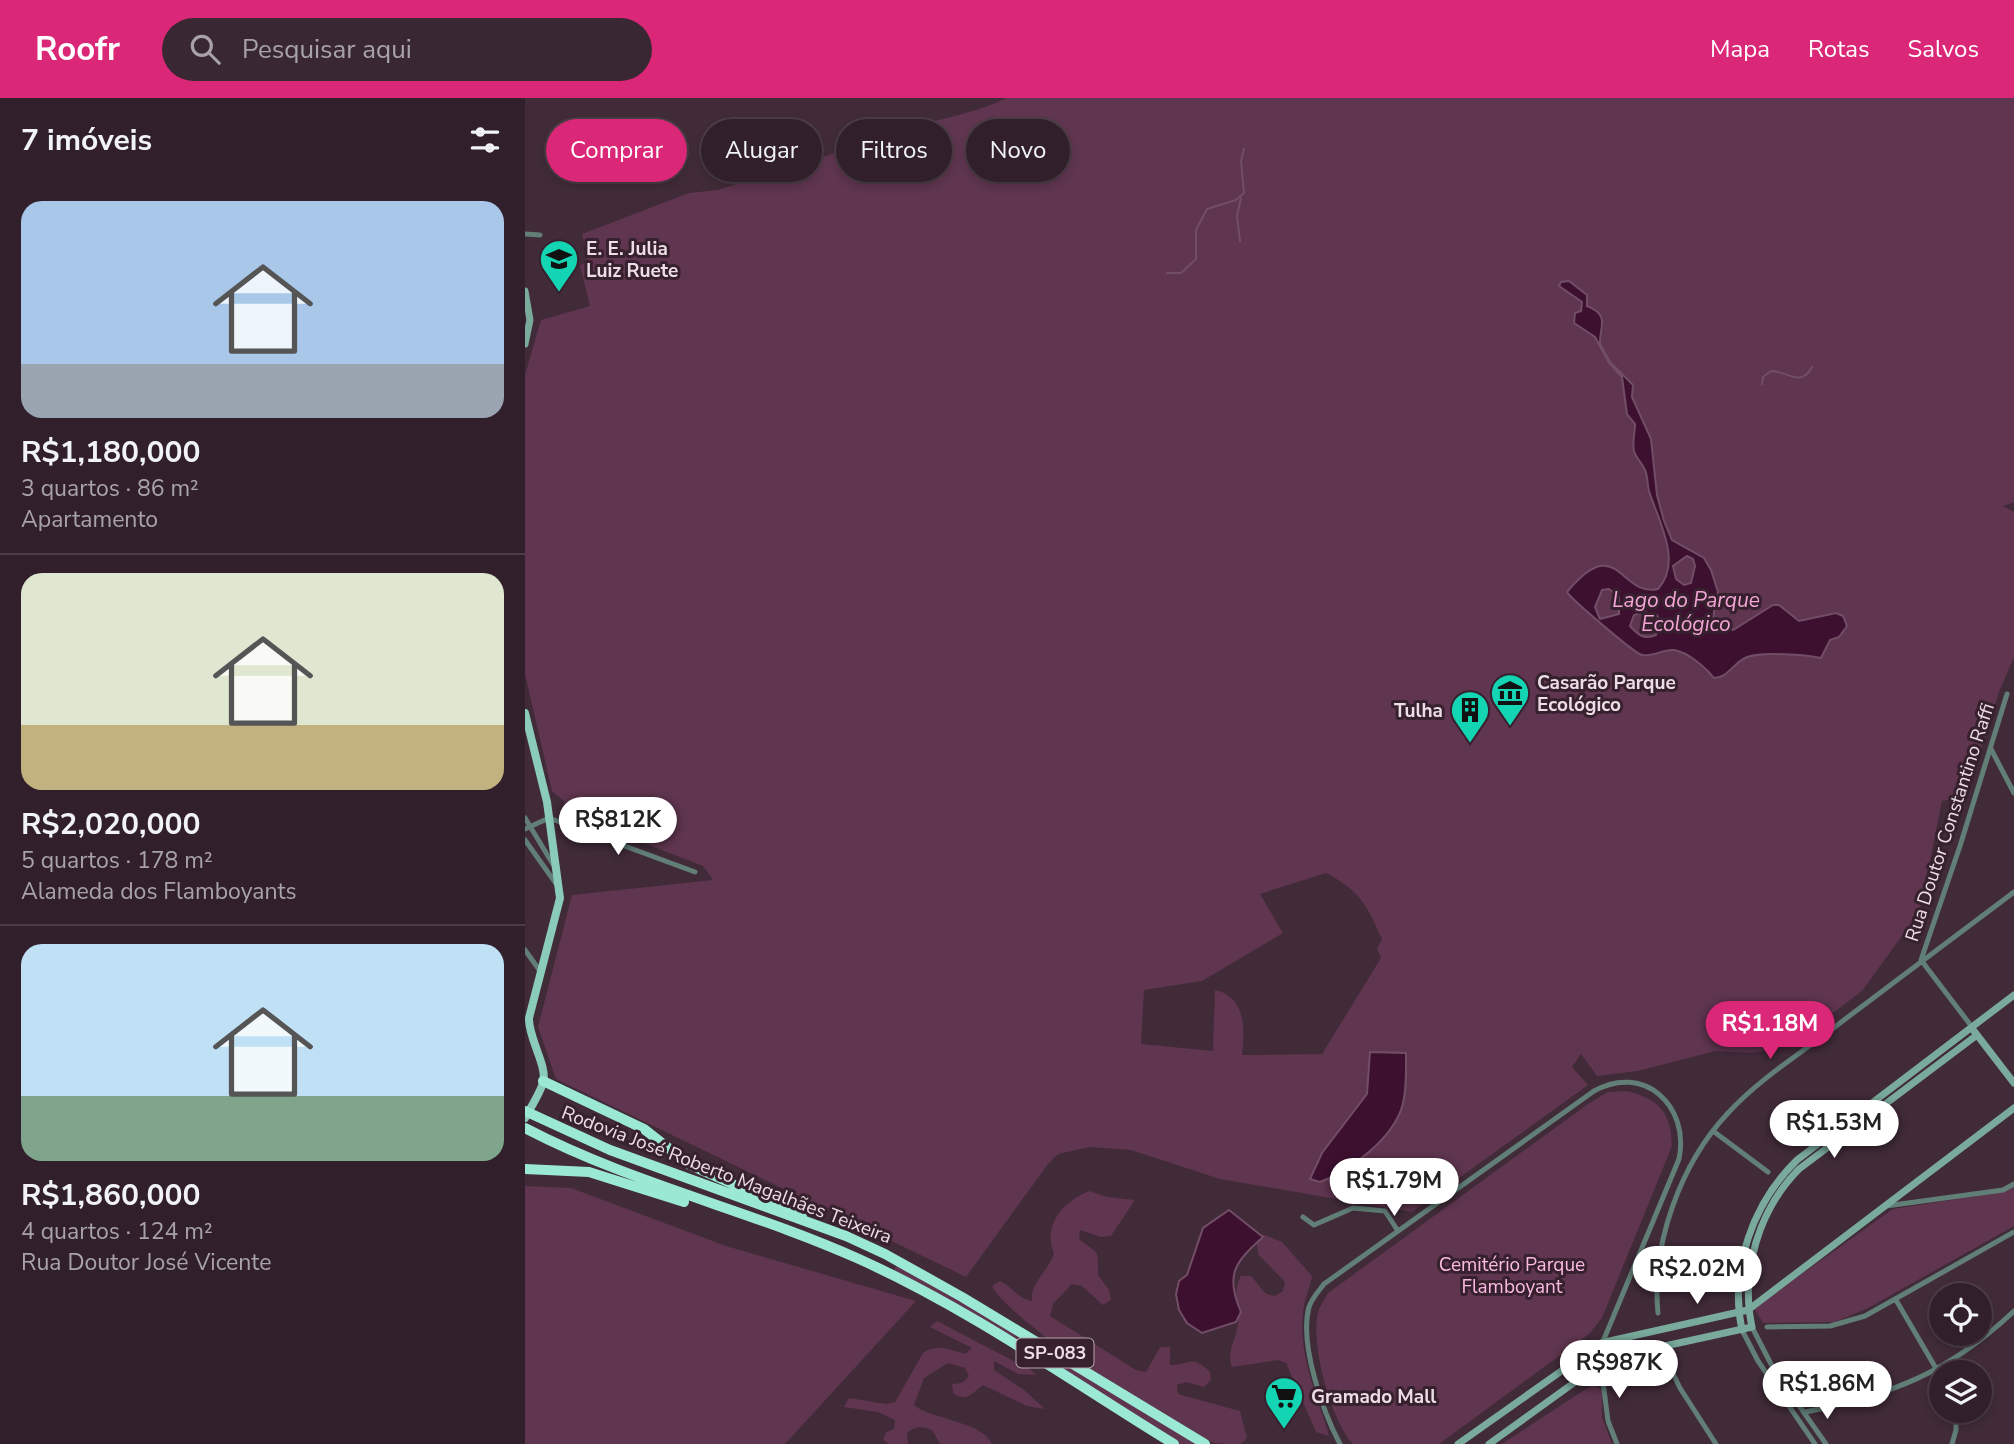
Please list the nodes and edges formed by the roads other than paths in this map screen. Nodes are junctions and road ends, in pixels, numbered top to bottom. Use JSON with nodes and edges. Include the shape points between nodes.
{"nodes":[{"id":1,"x":525,"y":234,"type":"edge"},
{"id":2,"x":540,"y":235,"type":"dead end"},
{"id":3,"x":525,"y":291,"type":"edge"},
{"id":4,"x":525,"y":344,"type":"edge"},
{"id":5,"x":2007,"y":694,"type":"dead end"},
{"id":6,"x":525,"y":713,"type":"edge"},
{"id":7,"x":1991,"y":749,"type":"junction"},
{"id":8,"x":2014,"y":793,"type":"edge"},
{"id":9,"x":525,"y":818,"type":"edge"},
{"id":10,"x":549,"y":818,"type":"junction"},
{"id":11,"x":528,"y":828,"type":"edge"},
{"id":12,"x":525,"y":839,"type":"edge"},
{"id":13,"x":558,"y":871,"type":"junction"},
{"id":14,"x":695,"y":872,"type":"dead end"},
{"id":15,"x":558,"y":886,"type":"junction"},
{"id":16,"x":2014,"y":892,"type":"edge"},
{"id":17,"x":525,"y":950,"type":"edge"},
{"id":18,"x":525,"y":960,"type":"edge"},
{"id":19,"x":1921,"y":960,"type":"junction"},
{"id":20,"x":533,"y":963,"type":"junction"},
{"id":21,"x":540,"y":971,"type":"junction"},
{"id":22,"x":2012,"y":996,"type":"edge"},
{"id":23,"x":1974,"y":1031,"type":"junction"},
{"id":24,"x":543,"y":1082,"type":"junction"},
{"id":25,"x":2014,"y":1083,"type":"edge"},
{"id":26,"x":2014,"y":1108,"type":"edge"},
{"id":27,"x":525,"y":1111,"type":"edge"},
{"id":28,"x":525,"y":1118,"type":"edge"},
{"id":29,"x":525,"y":1128,"type":"edge"},
{"id":30,"x":1713,"y":1131,"type":"junction"},
{"id":31,"x":525,"y":1169,"type":"edge"},
{"id":32,"x":1768,"y":1172,"type":"dead end"},
{"id":33,"x":2014,"y":1184,"type":"edge"},
{"id":34,"x":1903,"y":1191,"type":"junction"},
{"id":35,"x":1914,"y":1203,"type":"junction"},
{"id":36,"x":1883,"y":1206,"type":"junction"},
{"id":37,"x":1303,"y":1217,"type":"dead end"},
{"id":38,"x":767,"y":1225,"type":"junction"},
{"id":39,"x":1398,"y":1231,"type":"junction"},
{"id":40,"x":2014,"y":1232,"type":"edge"},
{"id":41,"x":846,"y":1236,"type":"junction"},
{"id":42,"x":1896,"y":1300,"type":"junction"},
{"id":43,"x":1748,"y":1310,"type":"junction"},
{"id":44,"x":2014,"y":1311,"type":"edge"},
{"id":45,"x":1658,"y":1313,"type":"dead end"},
{"id":46,"x":1738,"y":1313,"type":"junction"},
{"id":47,"x":1752,"y":1327,"type":"junction"},
{"id":48,"x":1767,"y":1327,"type":"dead end"},
{"id":49,"x":1661,"y":1328,"type":"junction"},
{"id":50,"x":1742,"y":1330,"type":"junction"},
{"id":51,"x":1601,"y":1343,"type":"junction"},
{"id":52,"x":1665,"y":1346,"type":"junction"},
{"id":53,"x":1932,"y":1360,"type":"edge"},
{"id":54,"x":1952,"y":1360,"type":"edge"},
{"id":55,"x":1668,"y":1363,"type":"dead end"},
{"id":56,"x":1600,"y":1364,"type":"junction"},
{"id":57,"x":1929,"y":1373,"type":"edge"},
{"id":58,"x":1805,"y":1412,"type":"junction"},
{"id":59,"x":1956,"y":1423,"type":"edge"},
{"id":60,"x":1471,"y":1440,"type":"edge"},
{"id":61,"x":1174,"y":1444,"type":"edge"},
{"id":62,"x":1205,"y":1444,"type":"edge"},
{"id":63,"x":1341,"y":1444,"type":"edge"},
{"id":64,"x":1458,"y":1444,"type":"edge"},
{"id":65,"x":1489,"y":1444,"type":"edge"},
{"id":66,"x":1617,"y":1444,"type":"edge"},
{"id":67,"x":1716,"y":1444,"type":"edge"},
{"id":68,"x":1815,"y":1444,"type":"edge"},
{"id":69,"x":1826,"y":1444,"type":"edge"},
{"id":70,"x":1952,"y":1444,"type":"edge"}],
"edges":[{"from":1,"to":2,"type":"street"},
{"from":3,"to":4,"type":"street","via":[[530,320]]},
{"from":5,"to":7,"type":"street","name":"Rua Doutor Constantino Raffi"},
{"from":6,"to":10,"type":"main road"},
{"from":7,"to":8,"type":"street"},
{"from":7,"to":19,"type":"street","name":"Rua Doutor Constantino Raffi"},
{"from":9,"to":11,"type":"street"},
{"from":10,"to":11,"type":"street"},
{"from":10,"to":13,"type":"main road"},
{"from":10,"to":14,"type":"street"},
{"from":11,"to":13,"type":"street"},
{"from":12,"to":15,"type":"street"},
{"from":13,"to":15,"type":"main road"},
{"from":15,"to":21,"type":"main road","via":[[559,906]]},
{"from":16,"to":19,"type":"street"},
{"from":17,"to":20,"type":"street"},
{"from":18,"to":20,"type":"street"},
{"from":19,"to":23,"type":"street"},
{"from":19,"to":30,"type":"street","via":[[1743,1098]]},
{"from":20,"to":21,"type":"street"},
{"from":21,"to":24,"type":"main road","via":[[528,1029],[543,1069]]},
{"from":22,"to":23,"type":"street"},
{"from":23,"to":25,"type":"street"},
{"from":23,"to":43,"type":"street","via":[[1784,1184],[1769,1209],[1747,1278]]},
{"from":23,"to":46,"type":"street","via":[[1805,1154],[1777,1180],[1749,1239],[1738,1278]]},
{"from":24,"to":28,"type":"main road"},
{"from":24,"to":41,"type":"highway","via":[[644,1129],[690,1165]]},
{"from":26,"to":34,"type":"street"},
{"from":27,"to":41,"type":"highway","name":"Rodovia José Roberto Magalhães Teixeira","number":"SP-083","via":[[637,1161]]},
{"from":29,"to":38,"type":"highway","name":"Rodovia José Roberto Magalhães Teixeira","number":"SP-083","via":[[624,1173]]},
{"from":30,"to":32,"type":"street"},
{"from":30,"to":45,"type":"street","via":[[1686,1178],[1665,1232],[1658,1271]]},
{"from":31,"to":38,"type":"highway","via":[[589,1172]]},
{"from":33,"to":35,"type":"street","via":[[2003,1190]]},
{"from":34,"to":35,"type":"street"},
{"from":34,"to":36,"type":"street"},
{"from":35,"to":36,"type":"street"},
{"from":36,"to":43,"type":"street"},
{"from":37,"to":39,"type":"street","via":[[1314,1225],[1353,1208],[1385,1211]]},
{"from":38,"to":61,"type":"highway","name":"Rodovia José Roberto Magalhães Teixeira","number":"SP-083","via":[[895,1277]]},
{"from":39,"to":51,"type":"street","via":[[1594,1091],[1634,1082],[1647,1087],[1675,1113],[1682,1142],[1679,1159]]},
{"from":39,"to":63,"type":"street","via":[[1324,1284],[1308,1310],[1316,1381]]},
{"from":40,"to":42,"type":"street"},
{"from":41,"to":62,"type":"highway","name":"Rodovia José Roberto Magalhães Teixeira","number":"SP-083","via":[[903,1263]]},
{"from":42,"to":48,"type":"street","via":[[1865,1316],[1830,1326]]},
{"from":42,"to":53,"type":"street"},
{"from":43,"to":46,"type":"street"},
{"from":43,"to":47,"type":"street"},
{"from":44,"to":54,"type":"street","via":[[1979,1343]]},
{"from":46,"to":49,"type":"street"},
{"from":46,"to":50,"type":"street"},
{"from":47,"to":50,"type":"street"},
{"from":47,"to":58,"type":"street","via":[[1774,1370]]},
{"from":49,"to":51,"type":"street"},
{"from":49,"to":52,"type":"street"},
{"from":50,"to":52,"type":"street"},
{"from":50,"to":68,"type":"street"},
{"from":51,"to":56,"type":"street"},
{"from":51,"to":60,"type":"street"},
{"from":52,"to":56,"type":"street"},
{"from":55,"to":67,"type":"street"},
{"from":56,"to":65,"type":"street"},
{"from":56,"to":66,"type":"street","via":[[1608,1421]]},
{"from":57,"to":58,"type":"street","via":[[1877,1397]]},
{"from":58,"to":69,"type":"street"},
{"from":59,"to":70,"type":"street"},
{"from":60,"to":64,"type":"street"}]}
